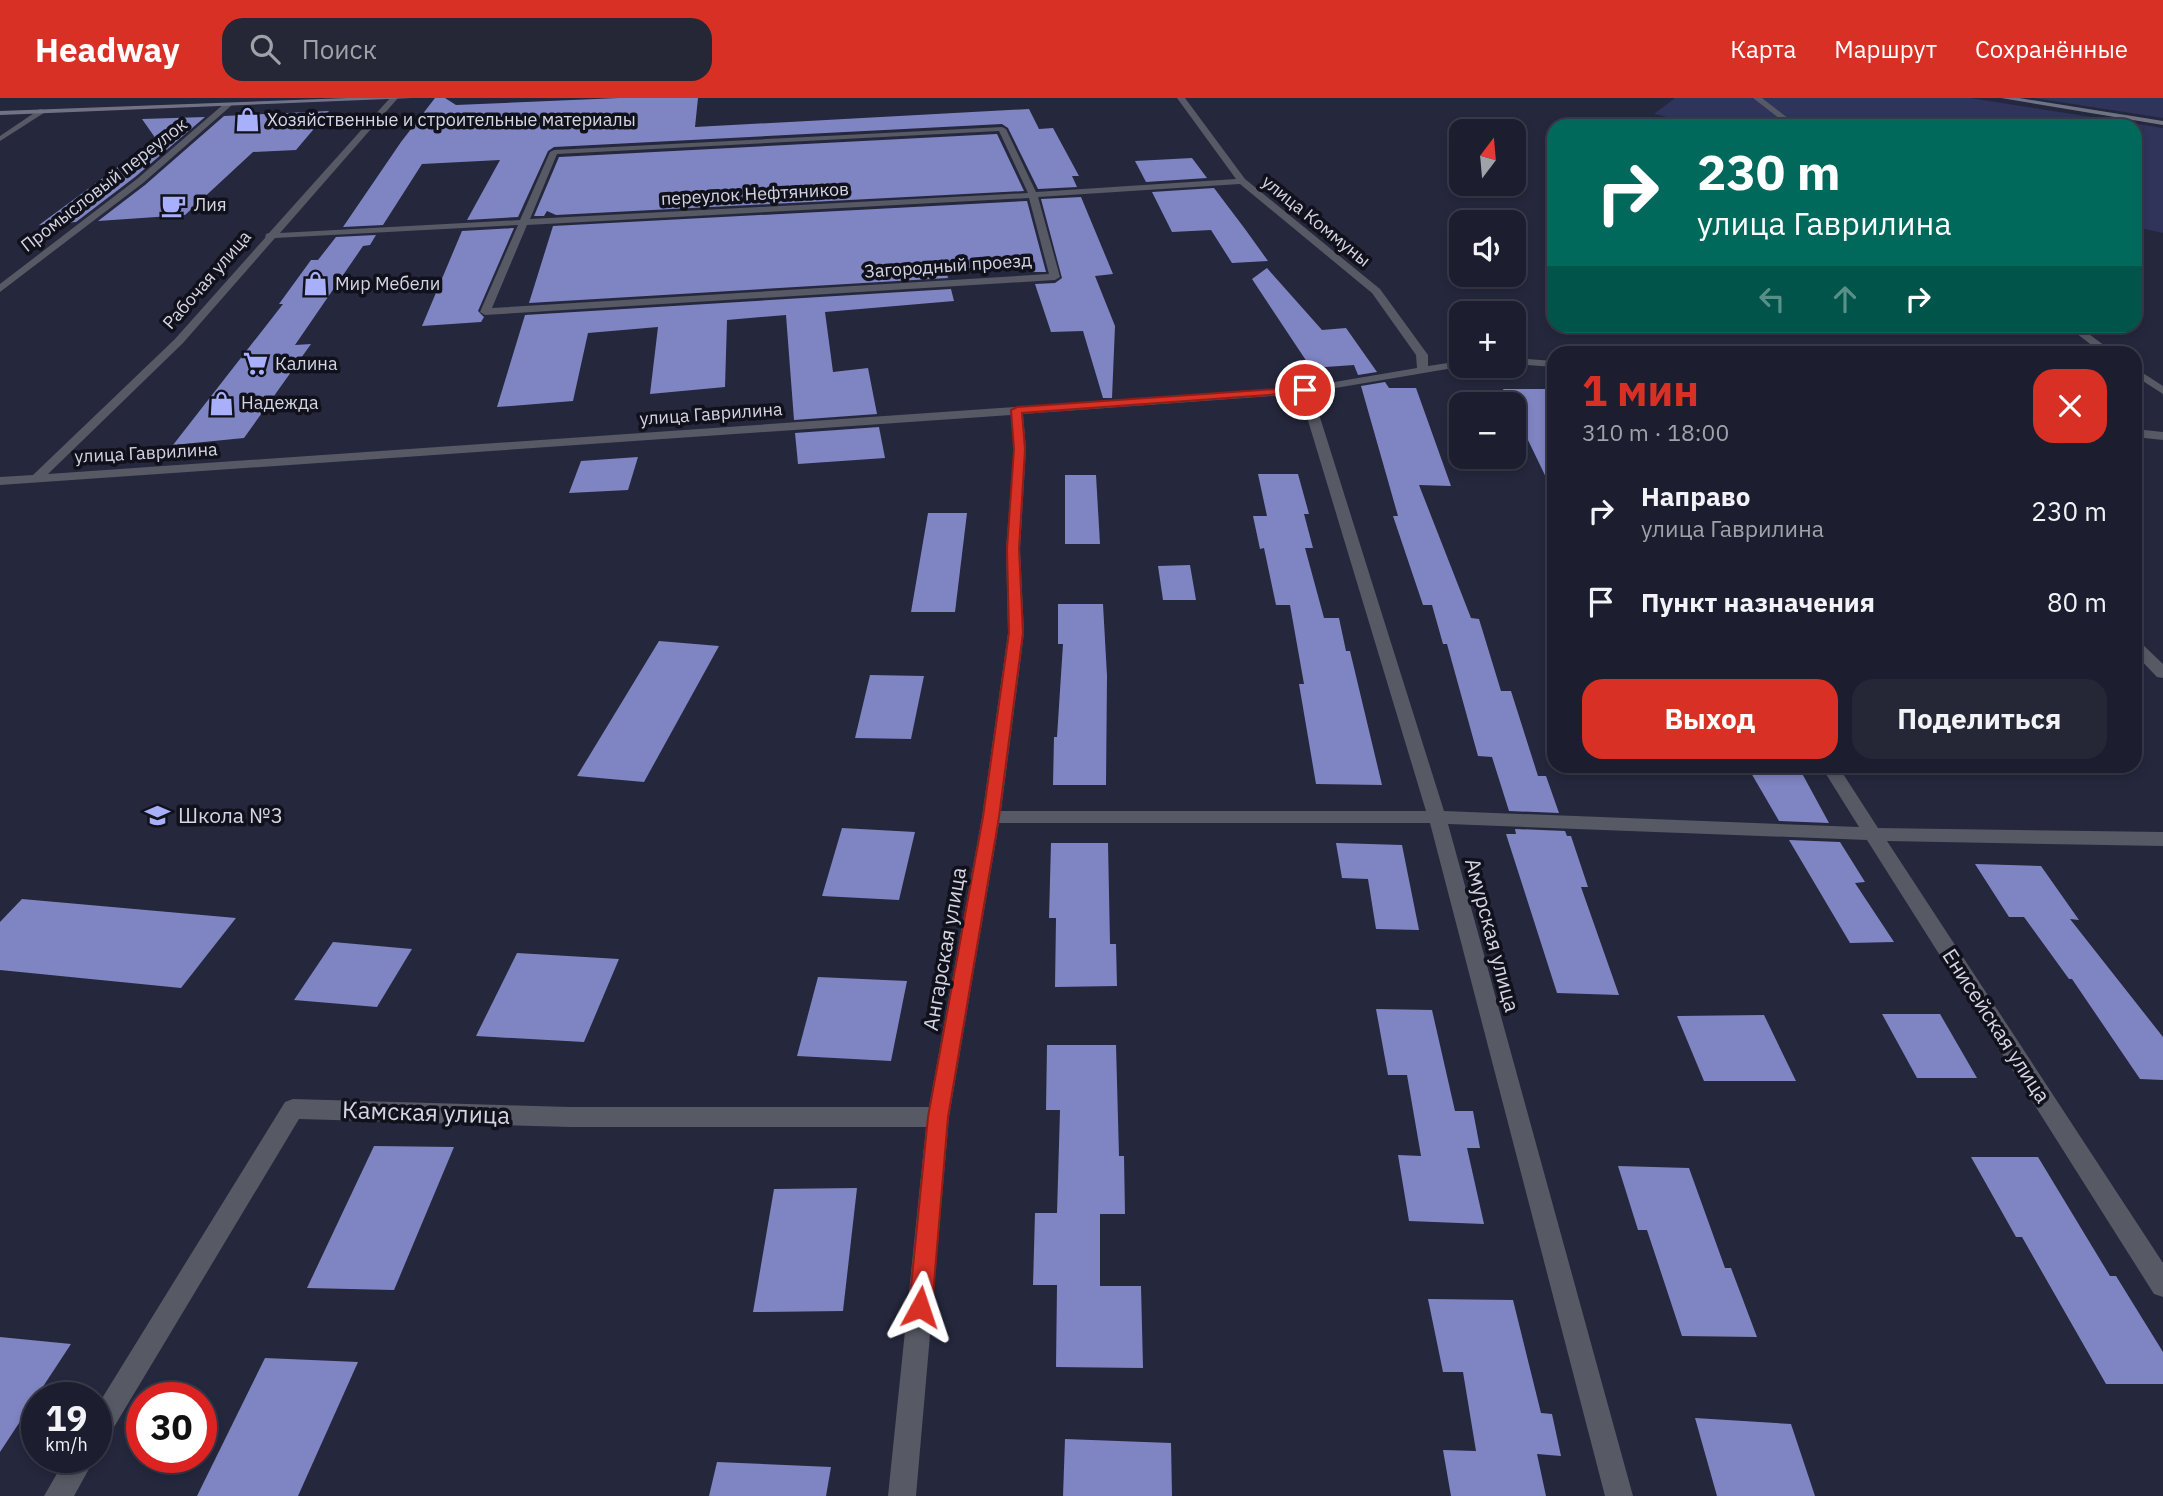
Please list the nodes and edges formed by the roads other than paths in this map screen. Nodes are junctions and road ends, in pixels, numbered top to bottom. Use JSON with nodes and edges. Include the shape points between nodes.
{"nodes":[{"id":1,"x":393,"y":98,"type":"edge"},
{"id":2,"x":408,"y":98,"type":"edge"},
{"id":3,"x":1181,"y":98,"type":"edge"},
{"id":4,"x":1757,"y":98,"type":"edge"},
{"id":5,"x":2005,"y":98,"type":"edge"},
{"id":6,"x":228,"y":105,"type":"junction"},
{"id":7,"x":43,"y":111,"type":"junction"},
{"id":8,"x":0,"y":113,"type":"edge"},
{"id":9,"x":1785,"y":119,"type":"edge"},
{"id":10,"x":2138,"y":119,"type":"edge"},
{"id":11,"x":2142,"y":120,"type":"edge"},
{"id":12,"x":2163,"y":123,"type":"edge"},
{"id":13,"x":0,"y":139,"type":"edge"},
{"id":14,"x":1242,"y":181,"type":"junction"},
{"id":15,"x":1032,"y":195,"type":"junction"},
{"id":16,"x":525,"y":223,"type":"junction"},
{"id":17,"x":269,"y":236,"type":"junction"},
{"id":18,"x":0,"y":289,"type":"edge"},
{"id":19,"x":2082,"y":333,"type":"edge"},
{"id":20,"x":2100,"y":346,"type":"edge"},
{"id":21,"x":1526,"y":362,"type":"edge"},
{"id":22,"x":1547,"y":363,"type":"edge"},
{"id":23,"x":1449,"y":366,"type":"edge"},
{"id":24,"x":1423,"y":371,"type":"junction"},
{"id":25,"x":2142,"y":376,"type":"edge"},
{"id":26,"x":1305,"y":390,"type":"junction"},
{"id":27,"x":2163,"y":391,"type":"edge"},
{"id":28,"x":1017,"y":410,"type":"junction"},
{"id":29,"x":2142,"y":434,"type":"edge"},
{"id":30,"x":2163,"y":436,"type":"edge"},
{"id":31,"x":39,"y":476,"type":"junction"},
{"id":32,"x":0,"y":481,"type":"edge"},
{"id":33,"x":2142,"y":653,"type":"edge"},
{"id":34,"x":2163,"y":673,"type":"edge"},
{"id":35,"x":1834,"y":773,"type":"edge"},
{"id":36,"x":991,"y":817,"type":"junction"},
{"id":37,"x":1437,"y":817,"type":"junction"},
{"id":38,"x":1873,"y":834,"type":"junction"},
{"id":39,"x":2163,"y":839,"type":"edge"},
{"id":40,"x":938,"y":1117,"type":"junction"},
{"id":41,"x":2163,"y":1285,"type":"edge"},
{"id":42,"x":112,"y":1407,"type":"edge"},
{"id":43,"x":72,"y":1473,"type":"edge"},
{"id":44,"x":58,"y":1496,"type":"edge"},
{"id":45,"x":902,"y":1496,"type":"edge"},
{"id":46,"x":1619,"y":1496,"type":"edge"}],
"edges":[{"from":1,"to":2,"type":"main road"},
{"from":1,"to":6,"type":"main road"},
{"from":1,"to":17,"type":"street","name":"Рабочая улица"},
{"from":3,"to":14,"type":"street","name":"улица Коммуны"},
{"from":4,"to":9,"type":"street"},
{"from":5,"to":10,"type":"main road"},
{"from":6,"to":7,"type":"main road"},
{"from":6,"to":18,"type":"street","name":"Промысловый переулок"},
{"from":7,"to":8,"type":"main road"},
{"from":7,"to":13,"type":"street"},
{"from":11,"to":12,"type":"main road"},
{"from":14,"to":15,"type":"street","name":"переулок Нефтяников"},
{"from":14,"to":24,"type":"street","name":"улица Коммуны","via":[[1376,291],[1422,355]]},
{"from":15,"to":16,"type":"street","name":"переулок Нефтяников"},
{"from":15,"to":16,"type":"street","name":"Загородный проезд","via":[[1002,129],[554,152]]},
{"from":15,"to":16,"type":"street","name":"Загородный проезд","via":[[1055,277],[485,312]]},
{"from":16,"to":17,"type":"street","name":"переулок Нефтяников"},
{"from":17,"to":31,"type":"street","name":"Рабочая улица","via":[[178,341]]},
{"from":19,"to":20,"type":"street"},
{"from":21,"to":22,"type":"street"},
{"from":23,"to":24,"type":"street"},
{"from":24,"to":26,"type":"street","name":"улица Гаврилина"},
{"from":25,"to":27,"type":"street"},
{"from":26,"to":28,"type":"street","name":"улица Гаврилина"},
{"from":26,"to":37,"type":"street","name":"Амурская улица"},
{"from":28,"to":31,"type":"street","name":"улица Гаврилина"},
{"from":28,"to":36,"type":"street","name":"Ангарская улица","via":[[1016,633]]},
{"from":29,"to":30,"type":"street"},
{"from":31,"to":32,"type":"street","name":"улица Гаврилина"},
{"from":33,"to":34,"type":"street"},
{"from":35,"to":38,"type":"street","name":"Енисейская улица"},
{"from":36,"to":37,"type":"street"},
{"from":36,"to":40,"type":"street","name":"Ангарская улица"},
{"from":37,"to":38,"type":"street"},
{"from":37,"to":46,"type":"street","name":"Амурская улица"},
{"from":38,"to":39,"type":"street"},
{"from":38,"to":41,"type":"street","name":"Енисейская улица"},
{"from":40,"to":42,"type":"street","name":"Камская улица","via":[[570,1117],[293,1110]]},
{"from":40,"to":45,"type":"street","name":"Ангарская улица"},
{"from":43,"to":44,"type":"street"}]}
